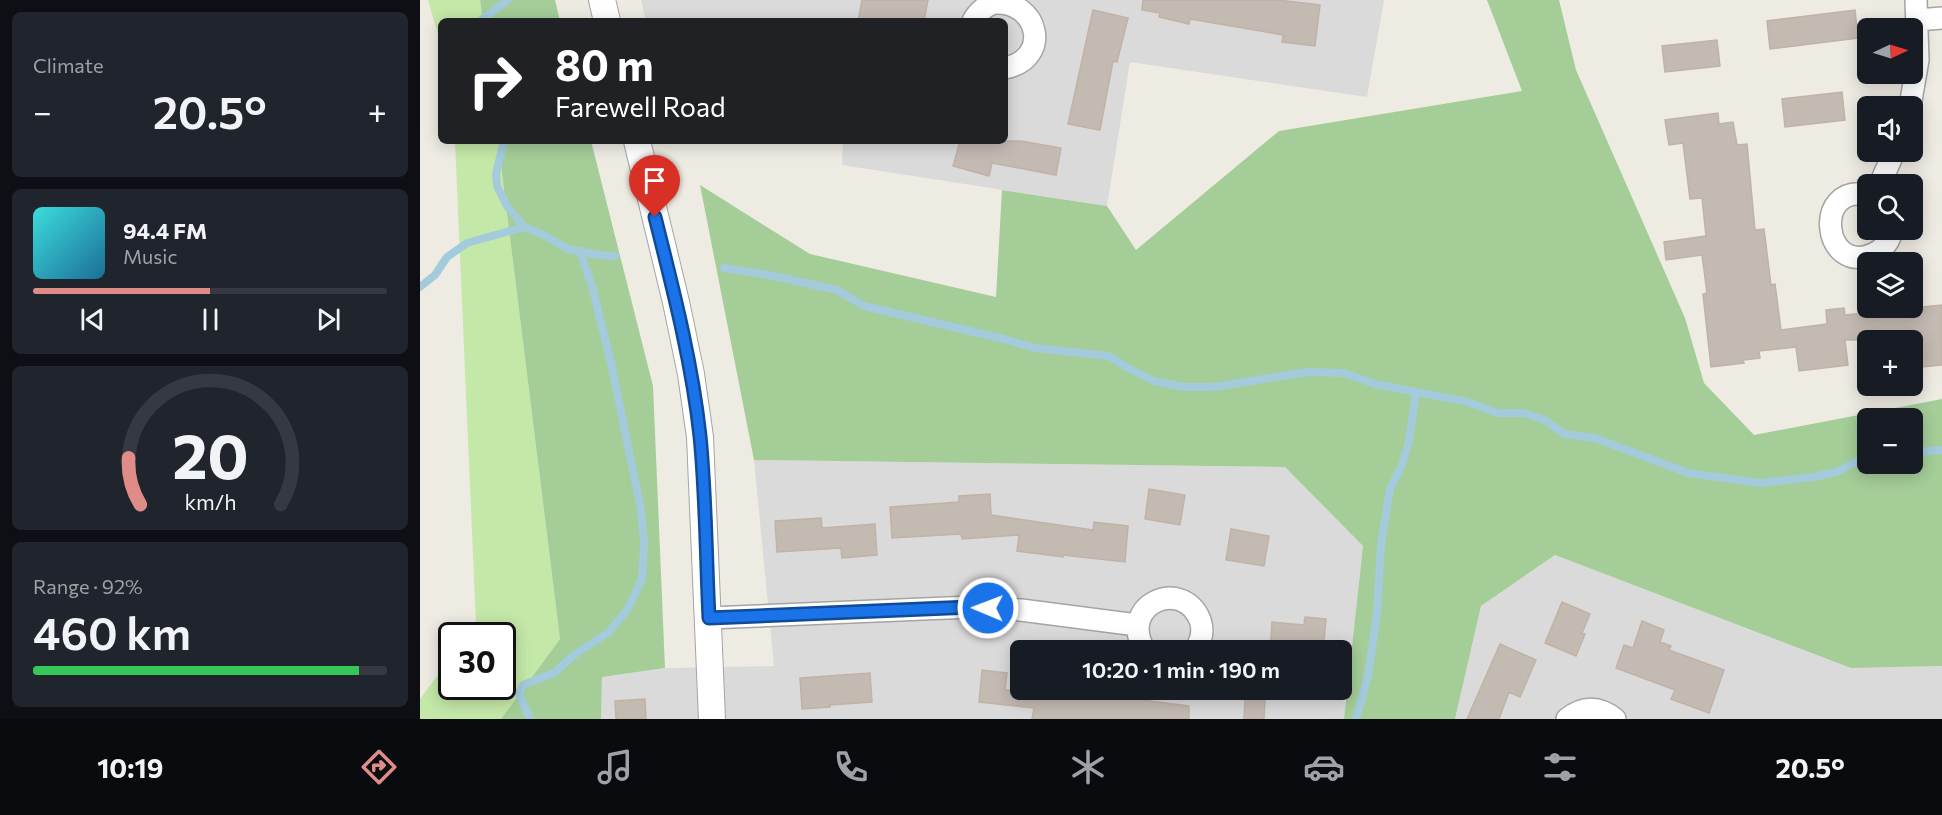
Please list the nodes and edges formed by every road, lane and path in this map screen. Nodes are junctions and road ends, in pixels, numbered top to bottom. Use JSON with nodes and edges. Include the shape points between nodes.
{"nodes":[{"id":1,"x":602,"y":0,"type":"edge"},
{"id":2,"x":1011,"y":2,"type":"edge"},
{"id":3,"x":1917,"y":10,"type":"edge"},
{"id":4,"x":607,"y":18,"type":"edge"},
{"id":5,"x":975,"y":18,"type":"edge"},
{"id":6,"x":1942,"y":18,"type":"edge"},
{"id":7,"x":1008,"y":67,"type":"edge"},
{"id":8,"x":1912,"y":96,"type":"edge"},
{"id":9,"x":638,"y":144,"type":"edge"},
{"id":10,"x":1857,"y":194,"type":"edge"},
{"id":11,"x":1888,"y":240,"type":"edge"},
{"id":12,"x":709,"y":618,"type":"junction"},
{"id":13,"x":1137,"y":625,"type":"junction"},
{"id":14,"x":1138,"y":640,"type":"edge"},
{"id":15,"x":1200,"y":640,"type":"edge"},
{"id":16,"x":712,"y":719,"type":"edge"},
{"id":17,"x":1567,"y":719,"type":"edge"},
{"id":18,"x":1615,"y":719,"type":"edge"}],
"edges":[{"from":1,"to":4,"type":"street"},
{"from":2,"to":5,"type":"street","via":[[990,4]]},
{"from":2,"to":7,"type":"street","via":[[1029,16],[1035,37],[1026,58]]},
{"from":3,"to":6,"type":"street"},
{"from":3,"to":8,"type":"street","via":[[1918,60]]},
{"from":9,"to":12,"type":"street","via":[[691,374],[700,437]]},
{"from":10,"to":11,"type":"street","via":[[1835,207],[1830,217],[1832,239],[1847,255],[1858,257],[1879,251]]},
{"from":12,"to":13,"type":"street","via":[[971,607],[1021,609]]},
{"from":12,"to":16,"type":"street"},
{"from":13,"to":14,"type":"street"},
{"from":13,"to":15,"type":"street","via":[[1147,607],[1171,597],[1186,602],[1196,612],[1201,624]]},
{"from":17,"to":18,"type":"street","via":[[1575,712],[1597,709]]}]}
